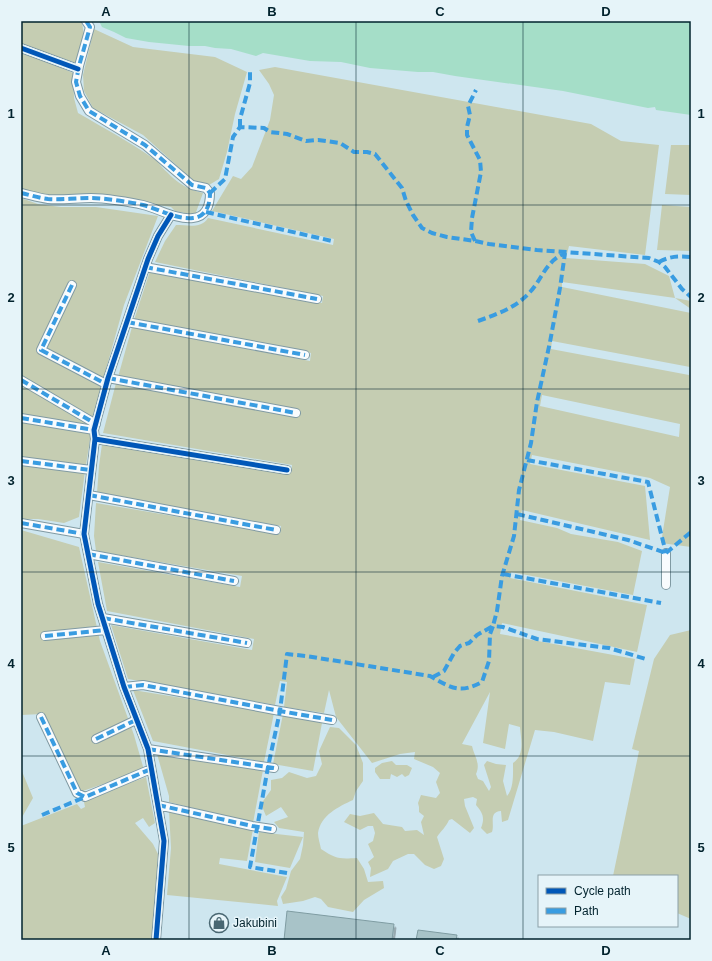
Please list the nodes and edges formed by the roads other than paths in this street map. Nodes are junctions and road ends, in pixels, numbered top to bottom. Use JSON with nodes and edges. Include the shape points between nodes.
{"nodes":[{"id":1,"x":86,"y":21,"type":"edge"},
{"id":2,"x":21,"y":48,"type":"edge"},
{"id":3,"x":78,"y":69,"type":"junction"},
{"id":4,"x":21,"y":193,"type":"edge"},
{"id":5,"x":171,"y":215,"type":"junction"},
{"id":6,"x":145,"y":267,"type":"junction"},
{"id":7,"x":72,"y":286,"type":"dead end"},
{"id":8,"x":317,"y":299,"type":"dead end"},
{"id":9,"x":127,"y":322,"type":"junction"},
{"id":10,"x":305,"y":356,"type":"dead end"},
{"id":11,"x":21,"y":380,"type":"edge"},
{"id":12,"x":107,"y":381,"type":"junction"},
{"id":13,"x":296,"y":413,"type":"dead end"},
{"id":14,"x":21,"y":418,"type":"edge"},
{"id":15,"x":95,"y":427,"type":"junction"},
{"id":16,"x":95,"y":439,"type":"junction"},
{"id":17,"x":21,"y":461,"type":"edge"},
{"id":18,"x":92,"y":470,"type":"junction"},
{"id":19,"x":287,"y":470,"type":"dead end"},
{"id":20,"x":89,"y":496,"type":"junction"},
{"id":21,"x":21,"y":523,"type":"edge"},
{"id":22,"x":276,"y":530,"type":"dead end"},
{"id":23,"x":84,"y":534,"type":"junction"},
{"id":24,"x":666,"y":552,"type":"dead end"},
{"id":25,"x":88,"y":554,"type":"junction"},
{"id":26,"x":234,"y":581,"type":"dead end"},
{"id":27,"x":666,"y":585,"type":"dead end"},
{"id":28,"x":103,"y":618,"type":"junction"},
{"id":29,"x":106,"y":630,"type":"junction"},
{"id":30,"x":45,"y":636,"type":"dead end"},
{"id":31,"x":247,"y":643,"type":"dead end"},
{"id":32,"x":124,"y":687,"type":"junction"},
{"id":33,"x":41,"y":717,"type":"dead end"},
{"id":34,"x":136,"y":720,"type":"junction"},
{"id":35,"x":332,"y":720,"type":"dead end"},
{"id":36,"x":96,"y":739,"type":"dead end"},
{"id":37,"x":148,"y":750,"type":"junction"},
{"id":38,"x":274,"y":768,"type":"dead end"},
{"id":39,"x":151,"y":770,"type":"junction"},
{"id":40,"x":158,"y":804,"type":"junction"},
{"id":41,"x":272,"y":829,"type":"dead end"},
{"id":42,"x":156,"y":940,"type":"edge"}],
"edges":[{"from":1,"to":3,"type":"street","via":[[90,27]]},
{"from":2,"to":3,"type":"street"},
{"from":3,"to":5,"type":"street","via":[[76,82],[80,96],[89,111],[145,145],[192,185],[209,190],[209,204],[206,212],[200,217],[193,219]]},
{"from":4,"to":5,"type":"street","via":[[48,199],[93,198],[143,205]]},
{"from":5,"to":6,"type":"street","via":[[158,236]]},
{"from":6,"to":8,"type":"street"},
{"from":6,"to":9,"type":"street"},
{"from":7,"to":12,"type":"street","via":[[41,350]]},
{"from":9,"to":10,"type":"street"},
{"from":9,"to":12,"type":"street"},
{"from":11,"to":15,"type":"street"},
{"from":12,"to":13,"type":"street"},
{"from":12,"to":15,"type":"street"},
{"from":14,"to":15,"type":"street"},
{"from":15,"to":16,"type":"street"},
{"from":16,"to":18,"type":"street"},
{"from":16,"to":19,"type":"street"},
{"from":17,"to":18,"type":"street"},
{"from":18,"to":20,"type":"street"},
{"from":20,"to":22,"type":"street"},
{"from":20,"to":23,"type":"street"},
{"from":21,"to":23,"type":"street"},
{"from":23,"to":25,"type":"street"},
{"from":24,"to":27,"type":"street"},
{"from":25,"to":26,"type":"street"},
{"from":25,"to":28,"type":"street"},
{"from":28,"to":29,"type":"street"},
{"from":28,"to":31,"type":"street"},
{"from":29,"to":30,"type":"street"},
{"from":29,"to":32,"type":"street"},
{"from":32,"to":34,"type":"street"},
{"from":32,"to":35,"type":"street","via":[[143,685]]},
{"from":33,"to":39,"type":"street","via":[[77,793],[85,797]]},
{"from":34,"to":36,"type":"street"},
{"from":34,"to":37,"type":"street"},
{"from":37,"to":38,"type":"street"},
{"from":37,"to":39,"type":"street"},
{"from":39,"to":40,"type":"street"},
{"from":40,"to":41,"type":"street"},
{"from":40,"to":42,"type":"street","via":[[164,840]]}]}
